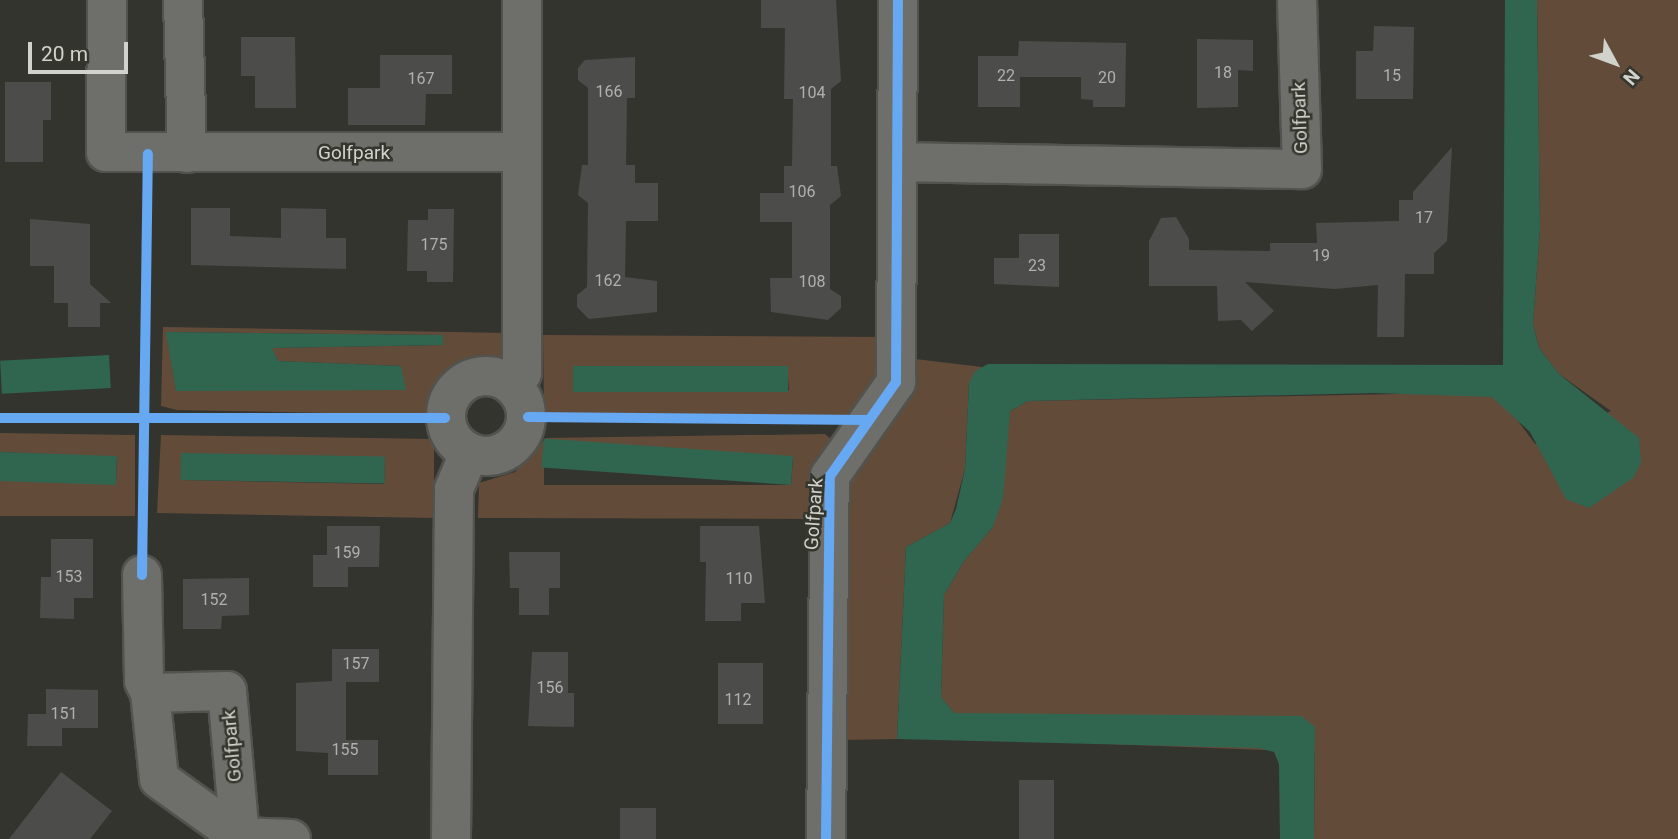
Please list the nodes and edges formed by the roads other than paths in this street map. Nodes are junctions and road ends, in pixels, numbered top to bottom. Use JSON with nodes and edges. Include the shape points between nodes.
{"nodes":[{"id":1,"x":107,"y":0,"type":"edge"},
{"id":2,"x":183,"y":0,"type":"edge"},
{"id":3,"x":522,"y":0,"type":"edge"},
{"id":4,"x":898,"y":0,"type":"edge"},
{"id":5,"x":1297,"y":0,"type":"edge"},
{"id":6,"x":521,"y":152,"type":"junction"},
{"id":7,"x":187,"y":153,"type":"junction"},
{"id":8,"x":898,"y":162,"type":"junction"},
{"id":9,"x":512,"y":384,"type":"junction"},
{"id":10,"x":469,"y":454,"type":"junction"},
{"id":11,"x":142,"y":575,"type":"dead end"},
{"id":12,"x":150,"y":693,"type":"junction"},
{"id":13,"x":240,"y":837,"type":"junction"},
{"id":14,"x":291,"y":839,"type":"edge"},
{"id":15,"x":451,"y":839,"type":"edge"},
{"id":16,"x":826,"y":839,"type":"edge"}],
"edges":[{"from":1,"to":7,"type":"street","name":"Golfpark","via":[[106,152]]},
{"from":2,"to":7,"type":"street"},
{"from":3,"to":6,"type":"street"},
{"from":4,"to":8,"type":"street","name":"Golfpark"},
{"from":5,"to":8,"type":"street","name":"Golfpark","via":[[1302,169]]},
{"from":6,"to":7,"type":"street","name":"Golfpark"},
{"from":6,"to":9,"type":"street","via":[[522,373]]},
{"from":8,"to":16,"type":"street","name":"Golfpark","via":[[896,382],[830,476]]},
{"from":9,"to":10,"type":"street","via":[[524,398],[528,417],[518,442],[496,456]]},
{"from":9,"to":10,"type":"street","via":[[491,375],[467,379],[450,395],[444,418],[448,433]]},
{"from":10,"to":15,"type":"street","via":[[454,489]]},
{"from":11,"to":12,"type":"street","via":[[144,681]]},
{"from":12,"to":13,"type":"street","via":[[159,779]]},
{"from":12,"to":13,"type":"street","name":"Golfpark","via":[[227,691]]},
{"from":13,"to":14,"type":"street"}]}
